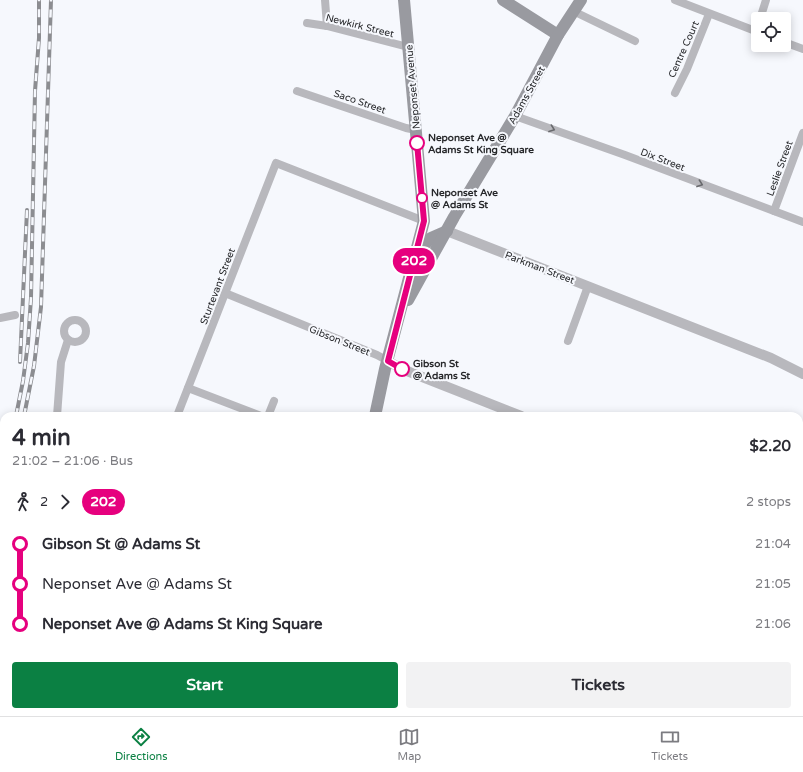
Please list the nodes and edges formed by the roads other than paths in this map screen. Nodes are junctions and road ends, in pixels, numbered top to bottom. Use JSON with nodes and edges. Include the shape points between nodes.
{"nodes":[{"id":1,"x":325,"y":0,"type":"edge"},
{"id":2,"x":404,"y":0,"type":"edge"},
{"id":3,"x":503,"y":0,"type":"edge"},
{"id":4,"x":581,"y":0,"type":"edge"},
{"id":5,"x":675,"y":0,"type":"edge"},
{"id":6,"x":766,"y":0,"type":"edge"},
{"id":7,"x":573,"y":11,"type":"junction"},
{"id":8,"x":762,"y":12,"type":"edge"},
{"id":9,"x":709,"y":14,"type":"junction"},
{"id":10,"x":307,"y":23,"type":"dead end"},
{"id":11,"x":327,"y":26,"type":"junction"},
{"id":12,"x":751,"y":27,"type":"edge"},
{"id":13,"x":558,"y":35,"type":"junction"},
{"id":14,"x":635,"y":41,"type":"dead end"},
{"id":15,"x":791,"y":45,"type":"edge"},
{"id":16,"x":408,"y":47,"type":"junction"},
{"id":17,"x":803,"y":49,"type":"edge"},
{"id":18,"x":297,"y":91,"type":"dead end"},
{"id":19,"x":674,"y":92,"type":"dead end"},
{"id":20,"x":515,"y":116,"type":"junction"},
{"id":21,"x":416,"y":130,"type":"junction"},
{"id":22,"x":803,"y":133,"type":"edge"},
{"id":23,"x":276,"y":163,"type":"joint"},
{"id":24,"x":774,"y":211,"type":"junction"},
{"id":25,"x":424,"y":221,"type":"junction"},
{"id":26,"x":803,"y":222,"type":"edge"},
{"id":27,"x":447,"y":231,"type":"junction"},
{"id":28,"x":416,"y":253,"type":"junction"},
{"id":29,"x":588,"y":286,"type":"junction"},
{"id":30,"x":225,"y":293,"type":"junction"},
{"id":31,"x":15,"y":315,"type":"dead end"},
{"id":32,"x":399,"y":315,"type":"junction"},
{"id":33,"x":0,"y":318,"type":"edge"},
{"id":34,"x":68,"y":340,"type":"dead end"},
{"id":35,"x":568,"y":341,"type":"dead end"},
{"id":36,"x":388,"y":361,"type":"junction"},
{"id":37,"x":803,"y":374,"type":"edge"},
{"id":38,"x":188,"y":388,"type":"junction"},
{"id":39,"x":274,"y":401,"type":"dead end"},
{"id":40,"x":57,"y":412,"type":"edge"},
{"id":41,"x":179,"y":412,"type":"edge"},
{"id":42,"x":251,"y":412,"type":"edge"},
{"id":43,"x":270,"y":412,"type":"edge"},
{"id":44,"x":376,"y":412,"type":"edge"},
{"id":45,"x":511,"y":412,"type":"edge"}],
"edges":[{"from":1,"to":11,"type":"street"},
{"from":2,"to":16,"type":"main road","name":"Neponset Avenue"},
{"from":3,"to":13,"type":"main road"},
{"from":4,"to":7,"type":"main road","name":"Adams Street"},
{"from":5,"to":9,"type":"street"},
{"from":6,"to":8,"type":"street"},
{"from":7,"to":13,"type":"main road","name":"Adams Street"},
{"from":7,"to":14,"type":"street"},
{"from":9,"to":12,"type":"street"},
{"from":9,"to":19,"type":"street","name":"Centre Court","via":[[687,69]]},
{"from":10,"to":11,"type":"street","name":"Newkirk Street"},
{"from":11,"to":16,"type":"street","name":"Newkirk Street"},
{"from":13,"to":20,"type":"main road","name":"Adams Street"},
{"from":15,"to":17,"type":"street"},
{"from":16,"to":21,"type":"main road","name":"Neponset Avenue"},
{"from":18,"to":21,"type":"street","name":"Saco Street"},
{"from":20,"to":24,"type":"street","name":"Dix Street","one_way":true},
{"from":20,"to":27,"type":"main road","name":"Adams Street"},
{"from":21,"to":25,"type":"main road","name":"Neponset Avenue"},
{"from":22,"to":24,"type":"street","name":"Leslie Street"},
{"from":23,"to":25,"type":"street","name":"Parkman Street"},
{"from":23,"to":30,"type":"street","name":"Sturtevant Street"},
{"from":24,"to":26,"type":"street","name":"Dix Street"},
{"from":25,"to":27,"type":"main road","name":"Parkman Street"},
{"from":25,"to":28,"type":"main road","name":"Adams Street"},
{"from":27,"to":28,"type":"main road","name":"Adams Street","via":[[431,238]]},
{"from":27,"to":29,"type":"street","name":"Parkman Street"},
{"from":27,"to":32,"type":"main road","name":"Adams Street"},
{"from":28,"to":32,"type":"main road","name":"Adams Street"},
{"from":29,"to":35,"type":"street"},
{"from":29,"to":37,"type":"street","name":"Parkman Street","via":[[771,358]]},
{"from":30,"to":36,"type":"street","name":"Gibson Street"},
{"from":30,"to":38,"type":"street","name":"Sturtevant Street"},
{"from":31,"to":33,"type":"street"},
{"from":32,"to":36,"type":"main road","name":"Adams Street"},
{"from":34,"to":40,"type":"street","via":[[61,362]]},
{"from":36,"to":44,"type":"main road","name":"Adams Street"},
{"from":36,"to":45,"type":"street","name":"Gibson Street","via":[[402,369]]},
{"from":38,"to":41,"type":"street","name":"Sturtevant Street"},
{"from":38,"to":42,"type":"street"},
{"from":39,"to":43,"type":"street"}]}
